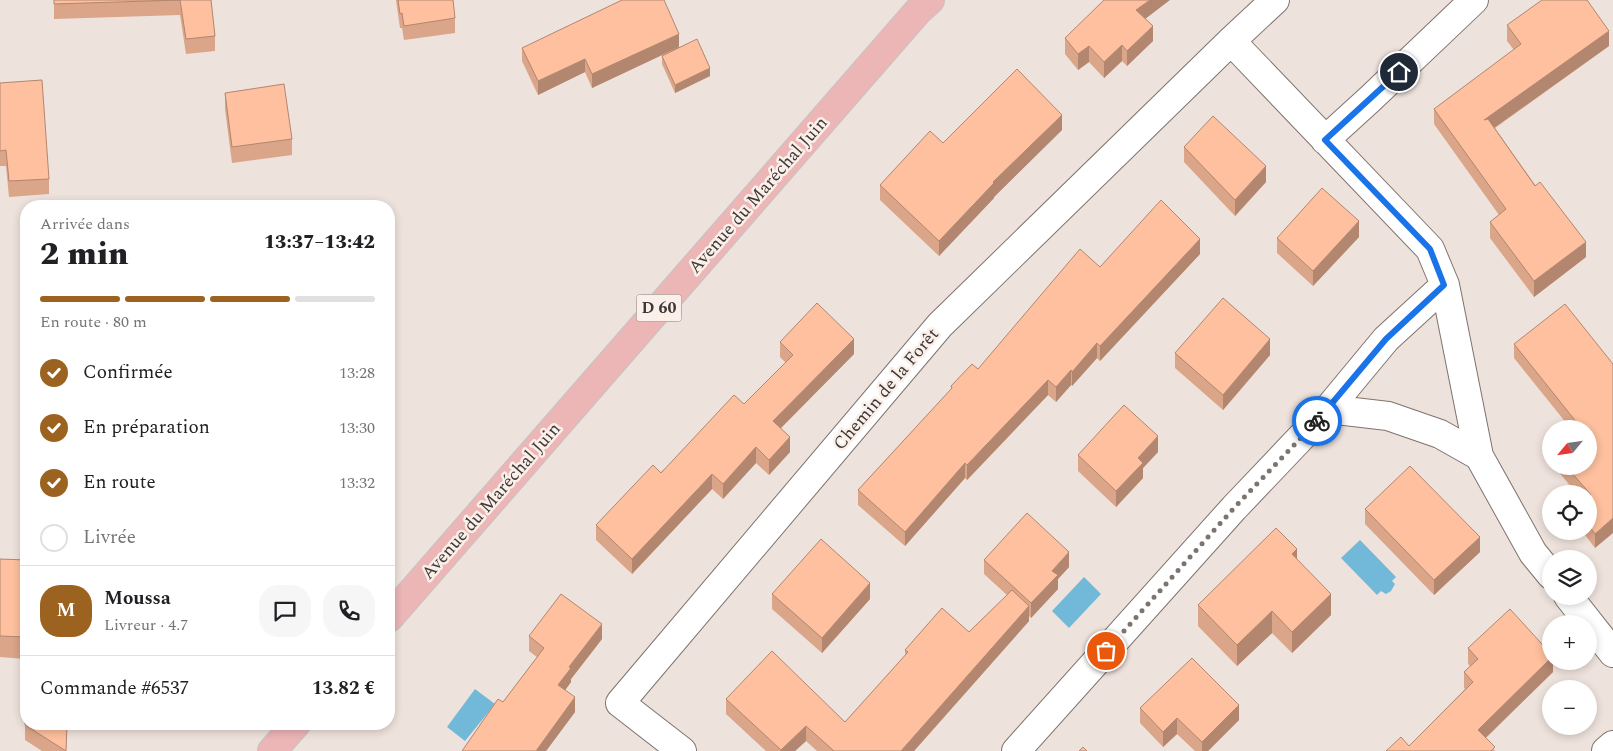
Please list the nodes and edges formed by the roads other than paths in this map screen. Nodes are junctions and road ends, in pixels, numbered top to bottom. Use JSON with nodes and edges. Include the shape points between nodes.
{"nodes":[{"id":1,"x":930,"y":0,"type":"edge"},
{"id":2,"x":1276,"y":0,"type":"edge"},
{"id":3,"x":1474,"y":0,"type":"edge"},
{"id":4,"x":1231,"y":41,"type":"junction"},
{"id":5,"x":1325,"y":140,"type":"junction"},
{"id":6,"x":1444,"y":285,"type":"junction"},
{"id":7,"x":1328,"y":409,"type":"junction"},
{"id":8,"x":1479,"y":456,"type":"junction"},
{"id":9,"x":1542,"y":564,"type":"edge"},
{"id":10,"x":1575,"y":605,"type":"edge"},
{"id":11,"x":395,"y":611,"type":"edge"},
{"id":12,"x":1613,"y":653,"type":"edge"},
{"id":13,"x":291,"y":730,"type":"edge"},
{"id":14,"x":1613,"y":745,"type":"edge"},
{"id":15,"x":272,"y":751,"type":"edge"},
{"id":16,"x":682,"y":751,"type":"edge"},
{"id":17,"x":1016,"y":751,"type":"edge"},
{"id":18,"x":1606,"y":751,"type":"edge"}],
"edges":[{"from":1,"to":11,"type":"main road","name":"Avenue du Maréchal Juin","number":"D 60"},
{"from":2,"to":4,"type":"street","name":"Chemin de la Forêt"},
{"from":3,"to":5,"type":"street"},
{"from":4,"to":5,"type":"street"},
{"from":4,"to":16,"type":"street","name":"Chemin de la Forêt","via":[[940,325],[620,703]]},
{"from":5,"to":6,"type":"street","via":[[1430,249]]},
{"from":6,"to":7,"type":"street","via":[[1386,339]]},
{"from":6,"to":8,"type":"street"},
{"from":7,"to":8,"type":"street","via":[[1388,416],[1440,434]]},
{"from":7,"to":17,"type":"street","via":[[1234,508]]},
{"from":8,"to":9,"type":"street"},
{"from":10,"to":12,"type":"street"},
{"from":13,"to":15,"type":"main road"},
{"from":14,"to":18,"type":"street"}]}
